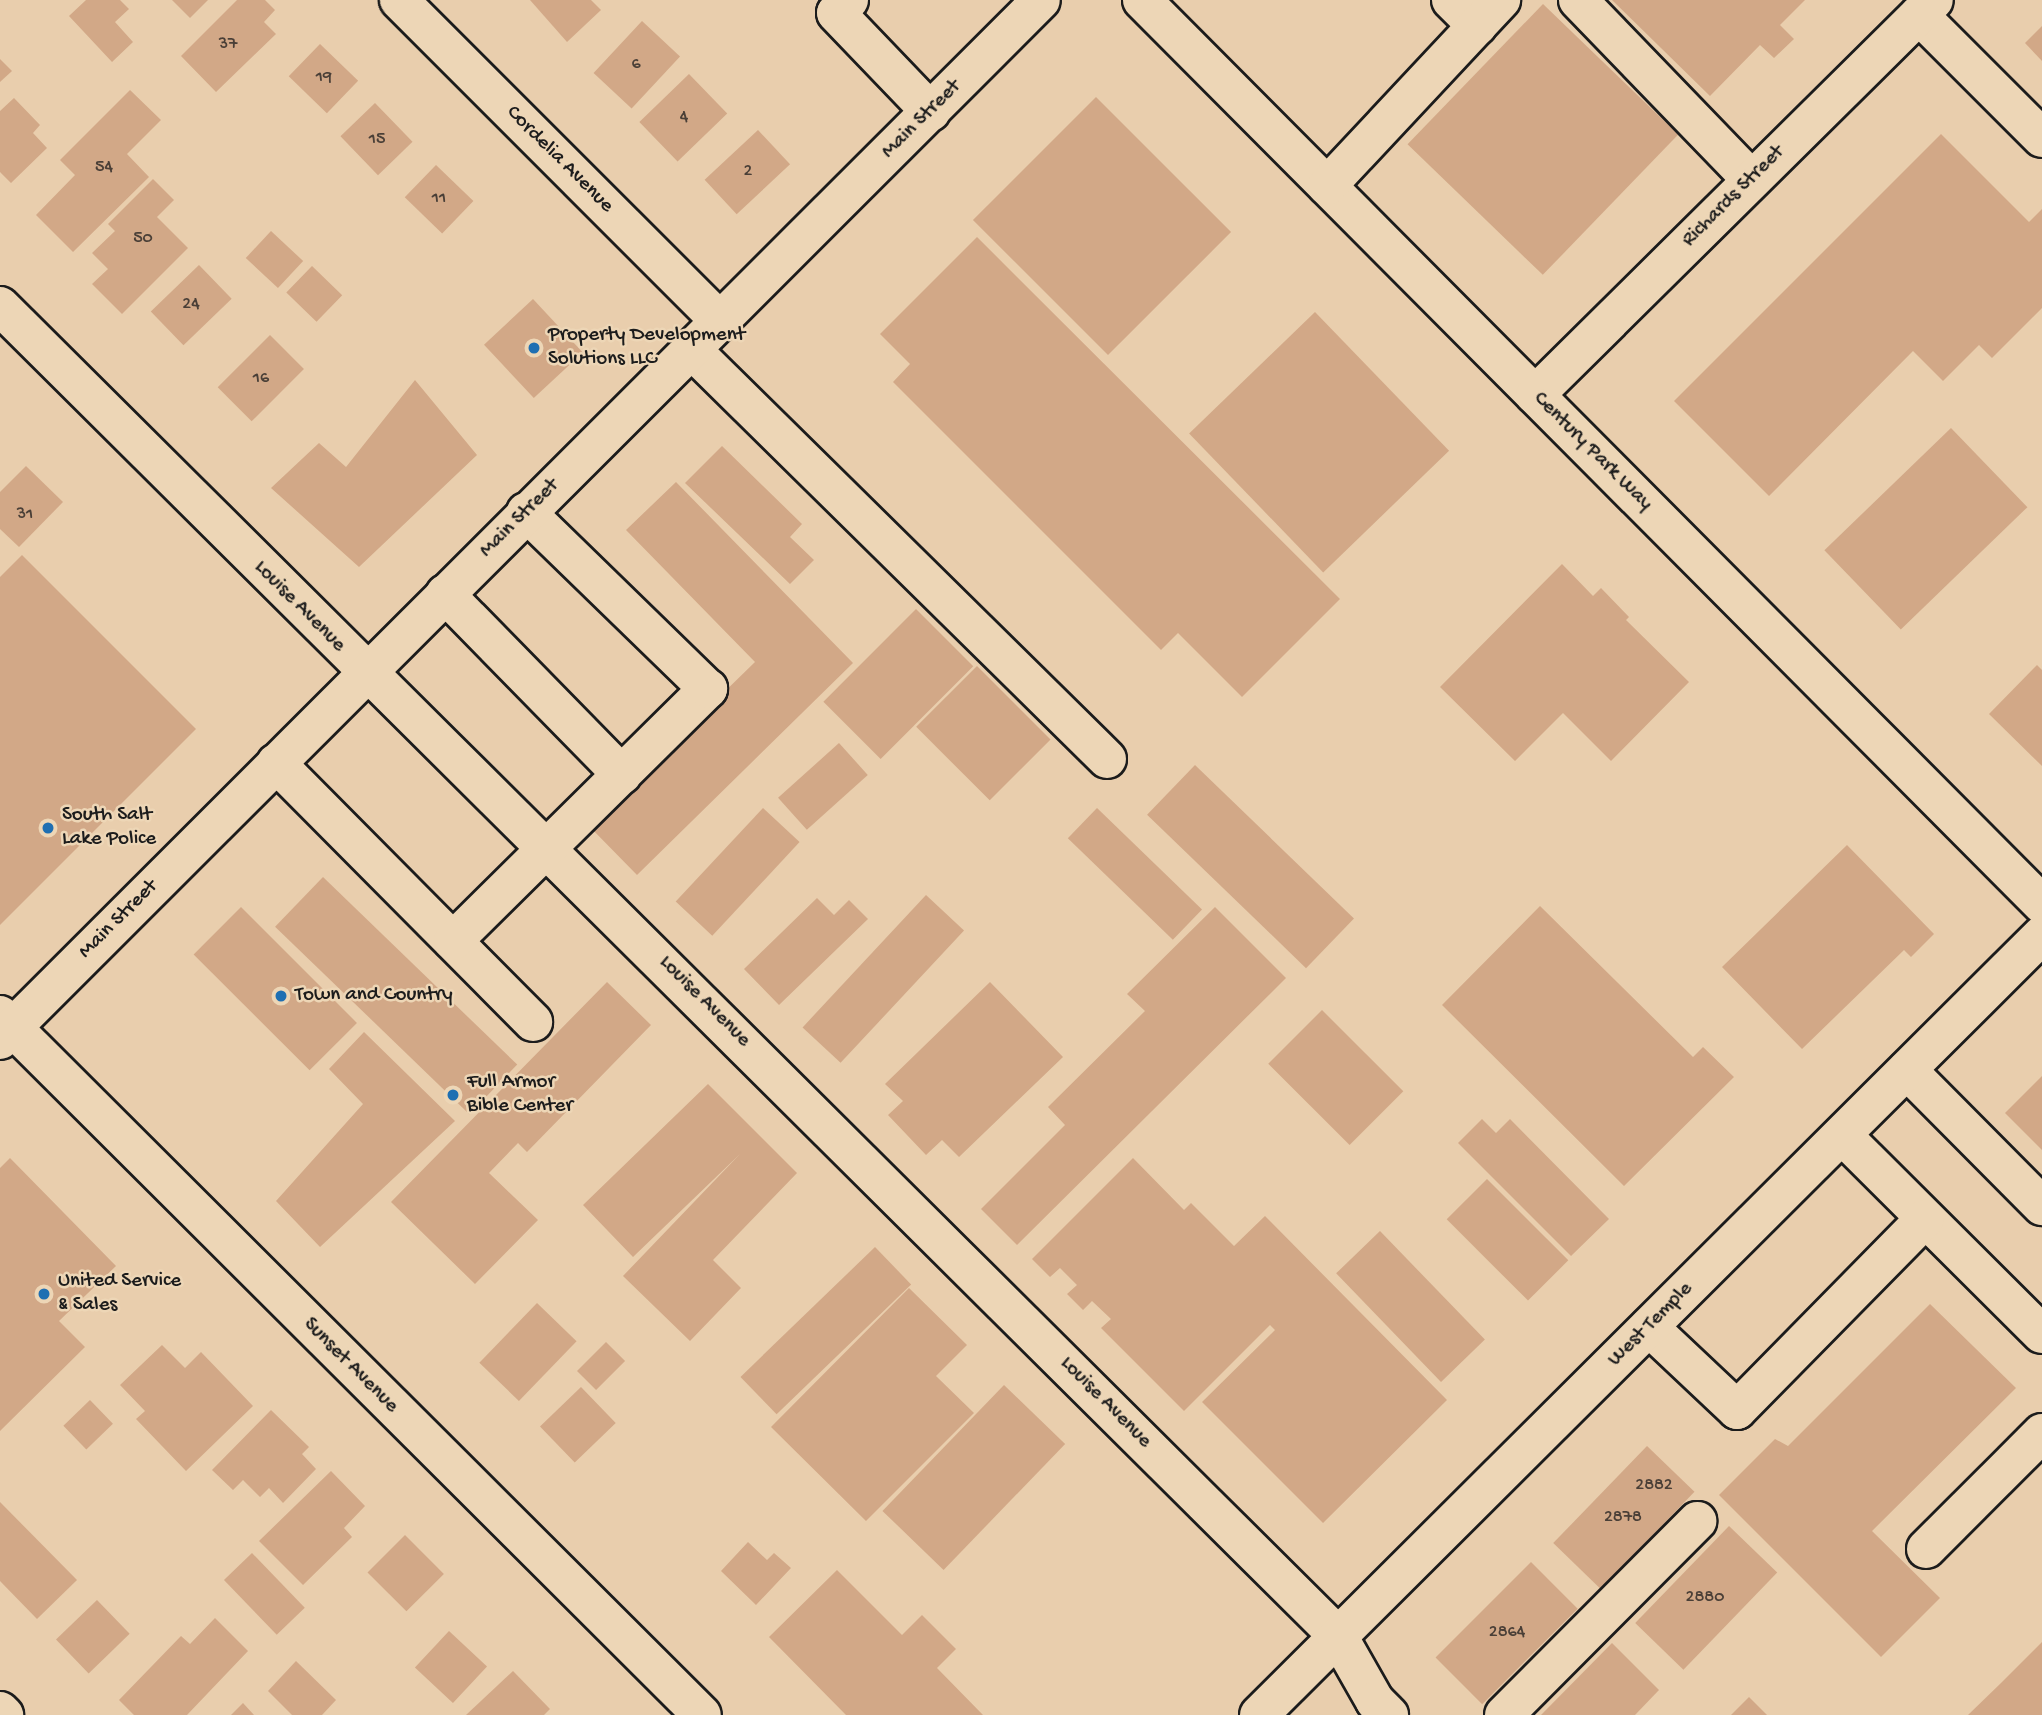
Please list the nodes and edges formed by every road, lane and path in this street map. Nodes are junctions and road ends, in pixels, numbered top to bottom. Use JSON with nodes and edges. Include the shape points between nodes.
{"nodes":[{"id":1,"x":399,"y":0,"type":"edge"},
{"id":2,"x":849,"y":0,"type":"edge"},
{"id":3,"x":1041,"y":0,"type":"edge"},
{"id":4,"x":1142,"y":0,"type":"edge"},
{"id":5,"x":1578,"y":0,"type":"edge"},
{"id":6,"x":1926,"y":8,"type":"edge"},
{"id":7,"x":1476,"y":9,"type":"edge"},
{"id":8,"x":931,"y":112,"type":"junction"},
{"id":9,"x":2042,"y":138,"type":"edge"},
{"id":10,"x":1752,"y":180,"type":"junction"},
{"id":11,"x":1327,"y":186,"type":"junction"},
{"id":12,"x":0,"y":306,"type":"edge"},
{"id":13,"x":719,"y":320,"type":"junction"},
{"id":14,"x":691,"y":349,"type":"junction"},
{"id":15,"x":1535,"y":395,"type":"junction"},
{"id":16,"x":526,"y":512,"type":"junction"},
{"id":17,"x":445,"y":594,"type":"junction"},
{"id":18,"x":366,"y":674,"type":"junction"},
{"id":19,"x":1107,"y":759,"type":"dead end"},
{"id":20,"x":276,"y":763,"type":"junction"},
{"id":21,"x":622,"y":775,"type":"junction"},
{"id":22,"x":549,"y":847,"type":"junction"},
{"id":23,"x":2042,"y":904,"type":"edge"},
{"id":24,"x":2042,"y":935,"type":"edge"},
{"id":25,"x":453,"y":942,"type":"junction"},
{"id":26,"x":533,"y":1022,"type":"dead end"},
{"id":27,"x":4,"y":1028,"type":"edge"},
{"id":28,"x":1908,"y":1070,"type":"junction"},
{"id":29,"x":1842,"y":1135,"type":"junction"},
{"id":30,"x":2042,"y":1206,"type":"edge"},
{"id":31,"x":1925,"y":1219,"type":"junction"},
{"id":32,"x":1649,"y":1327,"type":"junction"},
{"id":33,"x":2042,"y":1334,"type":"edge"},
{"id":34,"x":2042,"y":1433,"type":"edge"},
{"id":35,"x":1697,"y":1521,"type":"dead end"},
{"id":36,"x":1926,"y":1549,"type":"dead end"},
{"id":37,"x":1338,"y":1636,"type":"junction"},
{"id":38,"x":702,"y":1715,"type":"edge"},
{"id":39,"x":1259,"y":1715,"type":"edge"},
{"id":40,"x":1389,"y":1715,"type":"edge"},
{"id":41,"x":1504,"y":1715,"type":"edge"}],
"edges":[{"from":1,"to":13,"type":"street","name":"Cordelia Avenue"},
{"from":2,"to":8,"type":"street","via":[[836,13]]},
{"from":3,"to":8,"type":"street","name":"Main Street"},
{"from":4,"to":11,"type":"street","name":"Century Park Way"},
{"from":5,"to":10,"type":"street"},
{"from":6,"to":9,"type":"street"},
{"from":6,"to":10,"type":"street","name":"Richards Street"},
{"from":7,"to":11,"type":"street"},
{"from":8,"to":13,"type":"street","name":"Main Street"},
{"from":10,"to":15,"type":"street","name":"Richards Street"},
{"from":11,"to":15,"type":"street","name":"Century Park Way"},
{"from":12,"to":18,"type":"street","name":"Louise Avenue"},
{"from":13,"to":14,"type":"street","name":"Main Street"},
{"from":14,"to":16,"type":"street","name":"Main Street"},
{"from":14,"to":19,"type":"street"},
{"from":15,"to":23,"type":"street","name":"Century Park Way"},
{"from":16,"to":17,"type":"street","name":"Main Street"},
{"from":16,"to":21,"type":"street","via":[[708,689]]},
{"from":17,"to":18,"type":"street","name":"Main Street"},
{"from":17,"to":21,"type":"street"},
{"from":18,"to":20,"type":"street","name":"Main Street"},
{"from":18,"to":22,"type":"street","name":"Louise Avenue","via":[[420,719]]},
{"from":20,"to":25,"type":"street"},
{"from":20,"to":27,"type":"street","name":"Main Street"},
{"from":21,"to":22,"type":"street"},
{"from":22,"to":25,"type":"street"},
{"from":22,"to":37,"type":"street","name":"Louise Avenue"},
{"from":24,"to":28,"type":"street","name":"West Temple"},
{"from":25,"to":26,"type":"street"},
{"from":27,"to":38,"type":"street","name":"Sunset Avenue"},
{"from":28,"to":29,"type":"street","name":"West Temple"},
{"from":28,"to":30,"type":"street"},
{"from":29,"to":31,"type":"street"},
{"from":29,"to":32,"type":"street","name":"West Temple"},
{"from":31,"to":32,"type":"street","via":[[1737,1410]]},
{"from":31,"to":33,"type":"street"},
{"from":32,"to":37,"type":"street","name":"West Temple"},
{"from":34,"to":36,"type":"street"},
{"from":35,"to":41,"type":"street"},
{"from":37,"to":39,"type":"street","name":"West Temple"},
{"from":37,"to":40,"type":"street","name":"Louise Avenue","via":[[1375,1701]]}]}
